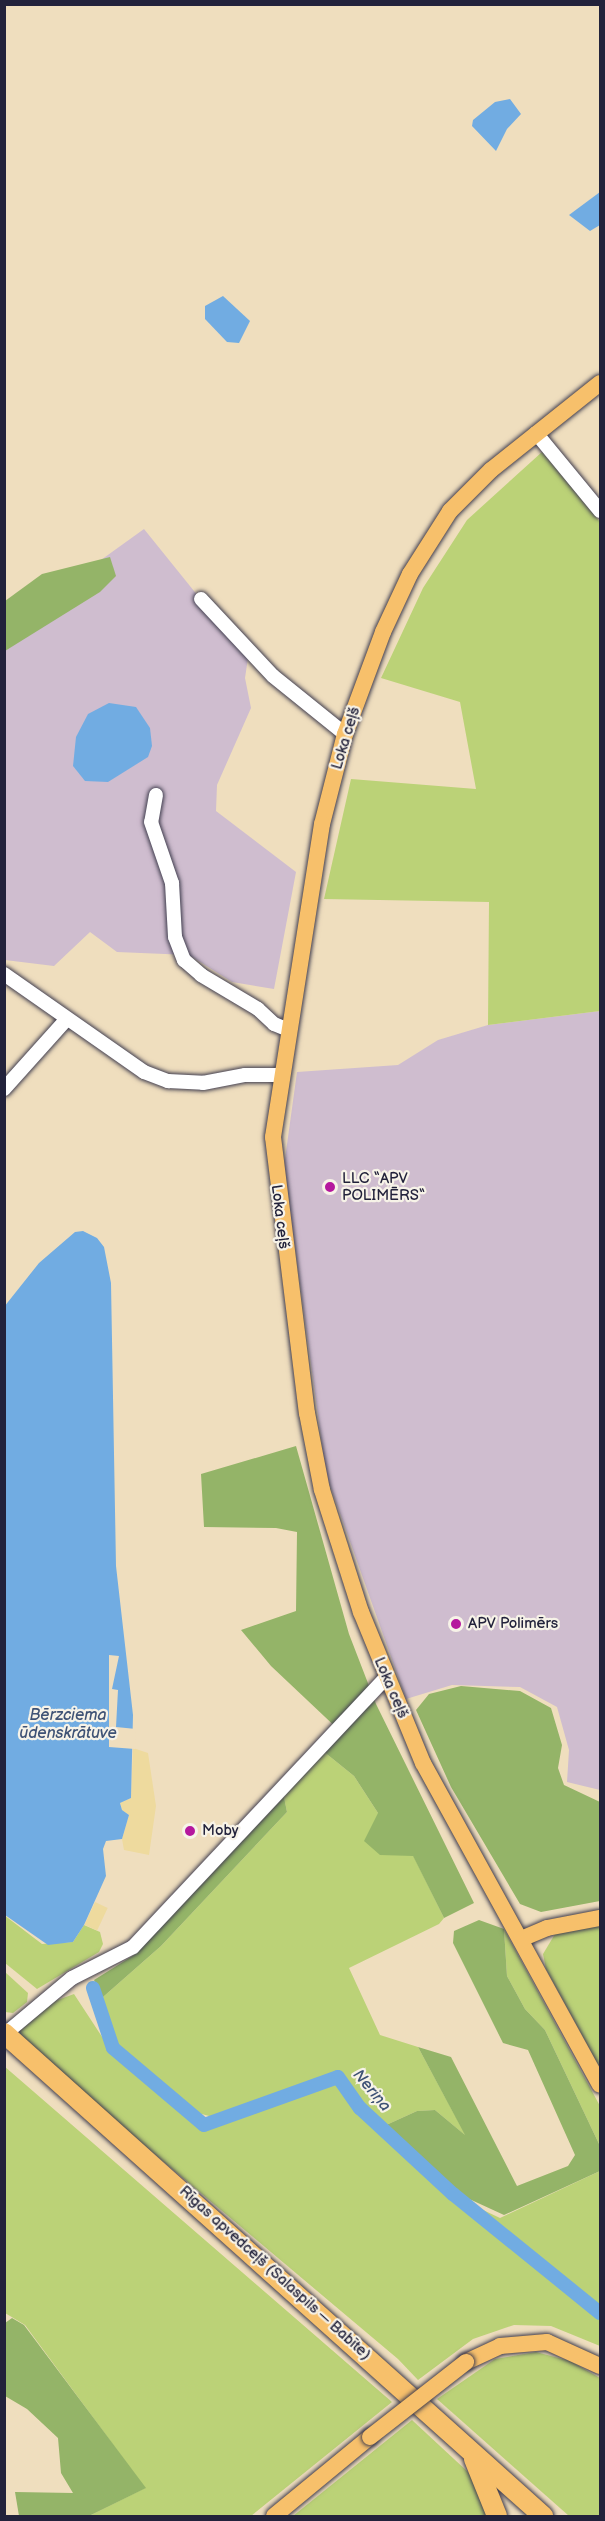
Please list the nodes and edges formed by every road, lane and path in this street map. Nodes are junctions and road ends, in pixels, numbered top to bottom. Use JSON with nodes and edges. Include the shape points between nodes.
{"nodes":[{"id":1,"x":600,"y":383,"type":"edge"},
{"id":2,"x":537,"y":433,"type":"junction"},
{"id":3,"x":600,"y":511,"type":"edge"},
{"id":4,"x":201,"y":599,"type":"dead end"},
{"id":5,"x":345,"y":734,"type":"junction"},
{"id":6,"x":156,"y":795,"type":"dead end"},
{"id":7,"x":4,"y":974,"type":"edge"},
{"id":8,"x":66,"y":1020,"type":"junction"},
{"id":9,"x":289,"y":1030,"type":"junction"},
{"id":10,"x":280,"y":1075,"type":"junction"},
{"id":11,"x":4,"y":1089,"type":"edge"},
{"id":12,"x":386,"y":1678,"type":"junction"},
{"id":13,"x":600,"y":1918,"type":"edge"},
{"id":14,"x":521,"y":1939,"type":"junction"},
{"id":15,"x":5,"y":2033,"type":"edge"},
{"id":16,"x":600,"y":2085,"type":"edge"},
{"id":17,"x":600,"y":2366,"type":"edge"},
{"id":18,"x":469,"y":2449,"type":"junction"},
{"id":19,"x":274,"y":2517,"type":"edge"},
{"id":20,"x":497,"y":2517,"type":"edge"},
{"id":21,"x":543,"y":2517,"type":"edge"}],
"edges":[{"from":1,"to":2,"type":"main road","name":"Loka ceļš"},
{"from":2,"to":3,"type":"street"},
{"from":2,"to":5,"type":"main road","name":"Loka ceļš","via":[[450,511],[410,574],[382,632]]},
{"from":4,"to":5,"type":"street","via":[[273,676]]},
{"from":5,"to":9,"type":"main road","name":"Loka ceļš","via":[[322,824]]},
{"from":6,"to":9,"type":"street","via":[[151,822],[172,883],[175,937],[184,960],[201,975]]},
{"from":7,"to":8,"type":"street"},
{"from":8,"to":10,"type":"street","via":[[144,1072],[168,1081],[203,1083],[245,1075]]},
{"from":8,"to":11,"type":"street"},
{"from":9,"to":10,"type":"main road","name":"Loka ceļš"},
{"from":10,"to":12,"type":"main road","name":"Loka ceļš","via":[[273,1137],[275,1175],[307,1413],[322,1490]]},
{"from":12,"to":14,"type":"main road","name":"Loka ceļš","via":[[444,1803]]},
{"from":12,"to":15,"type":"street","via":[[133,1947],[72,1978]]},
{"from":13,"to":14,"type":"main road","via":[[547,1928]]},
{"from":14,"to":16,"type":"main road","name":"Loka ceļš"},
{"from":15,"to":18,"type":"highway","name":"Rīgas apvedceļš (Salaspils — Babīte)"},
{"from":17,"to":19,"type":"main road","bridge":true,"via":[[547,2342],[500,2346],[466,2362]]},
{"from":18,"to":20,"type":"highway","via":[[491,2493]]},
{"from":18,"to":21,"type":"highway","name":"Rīgas apvedceļš (Salaspils — Babīte)"}]}
